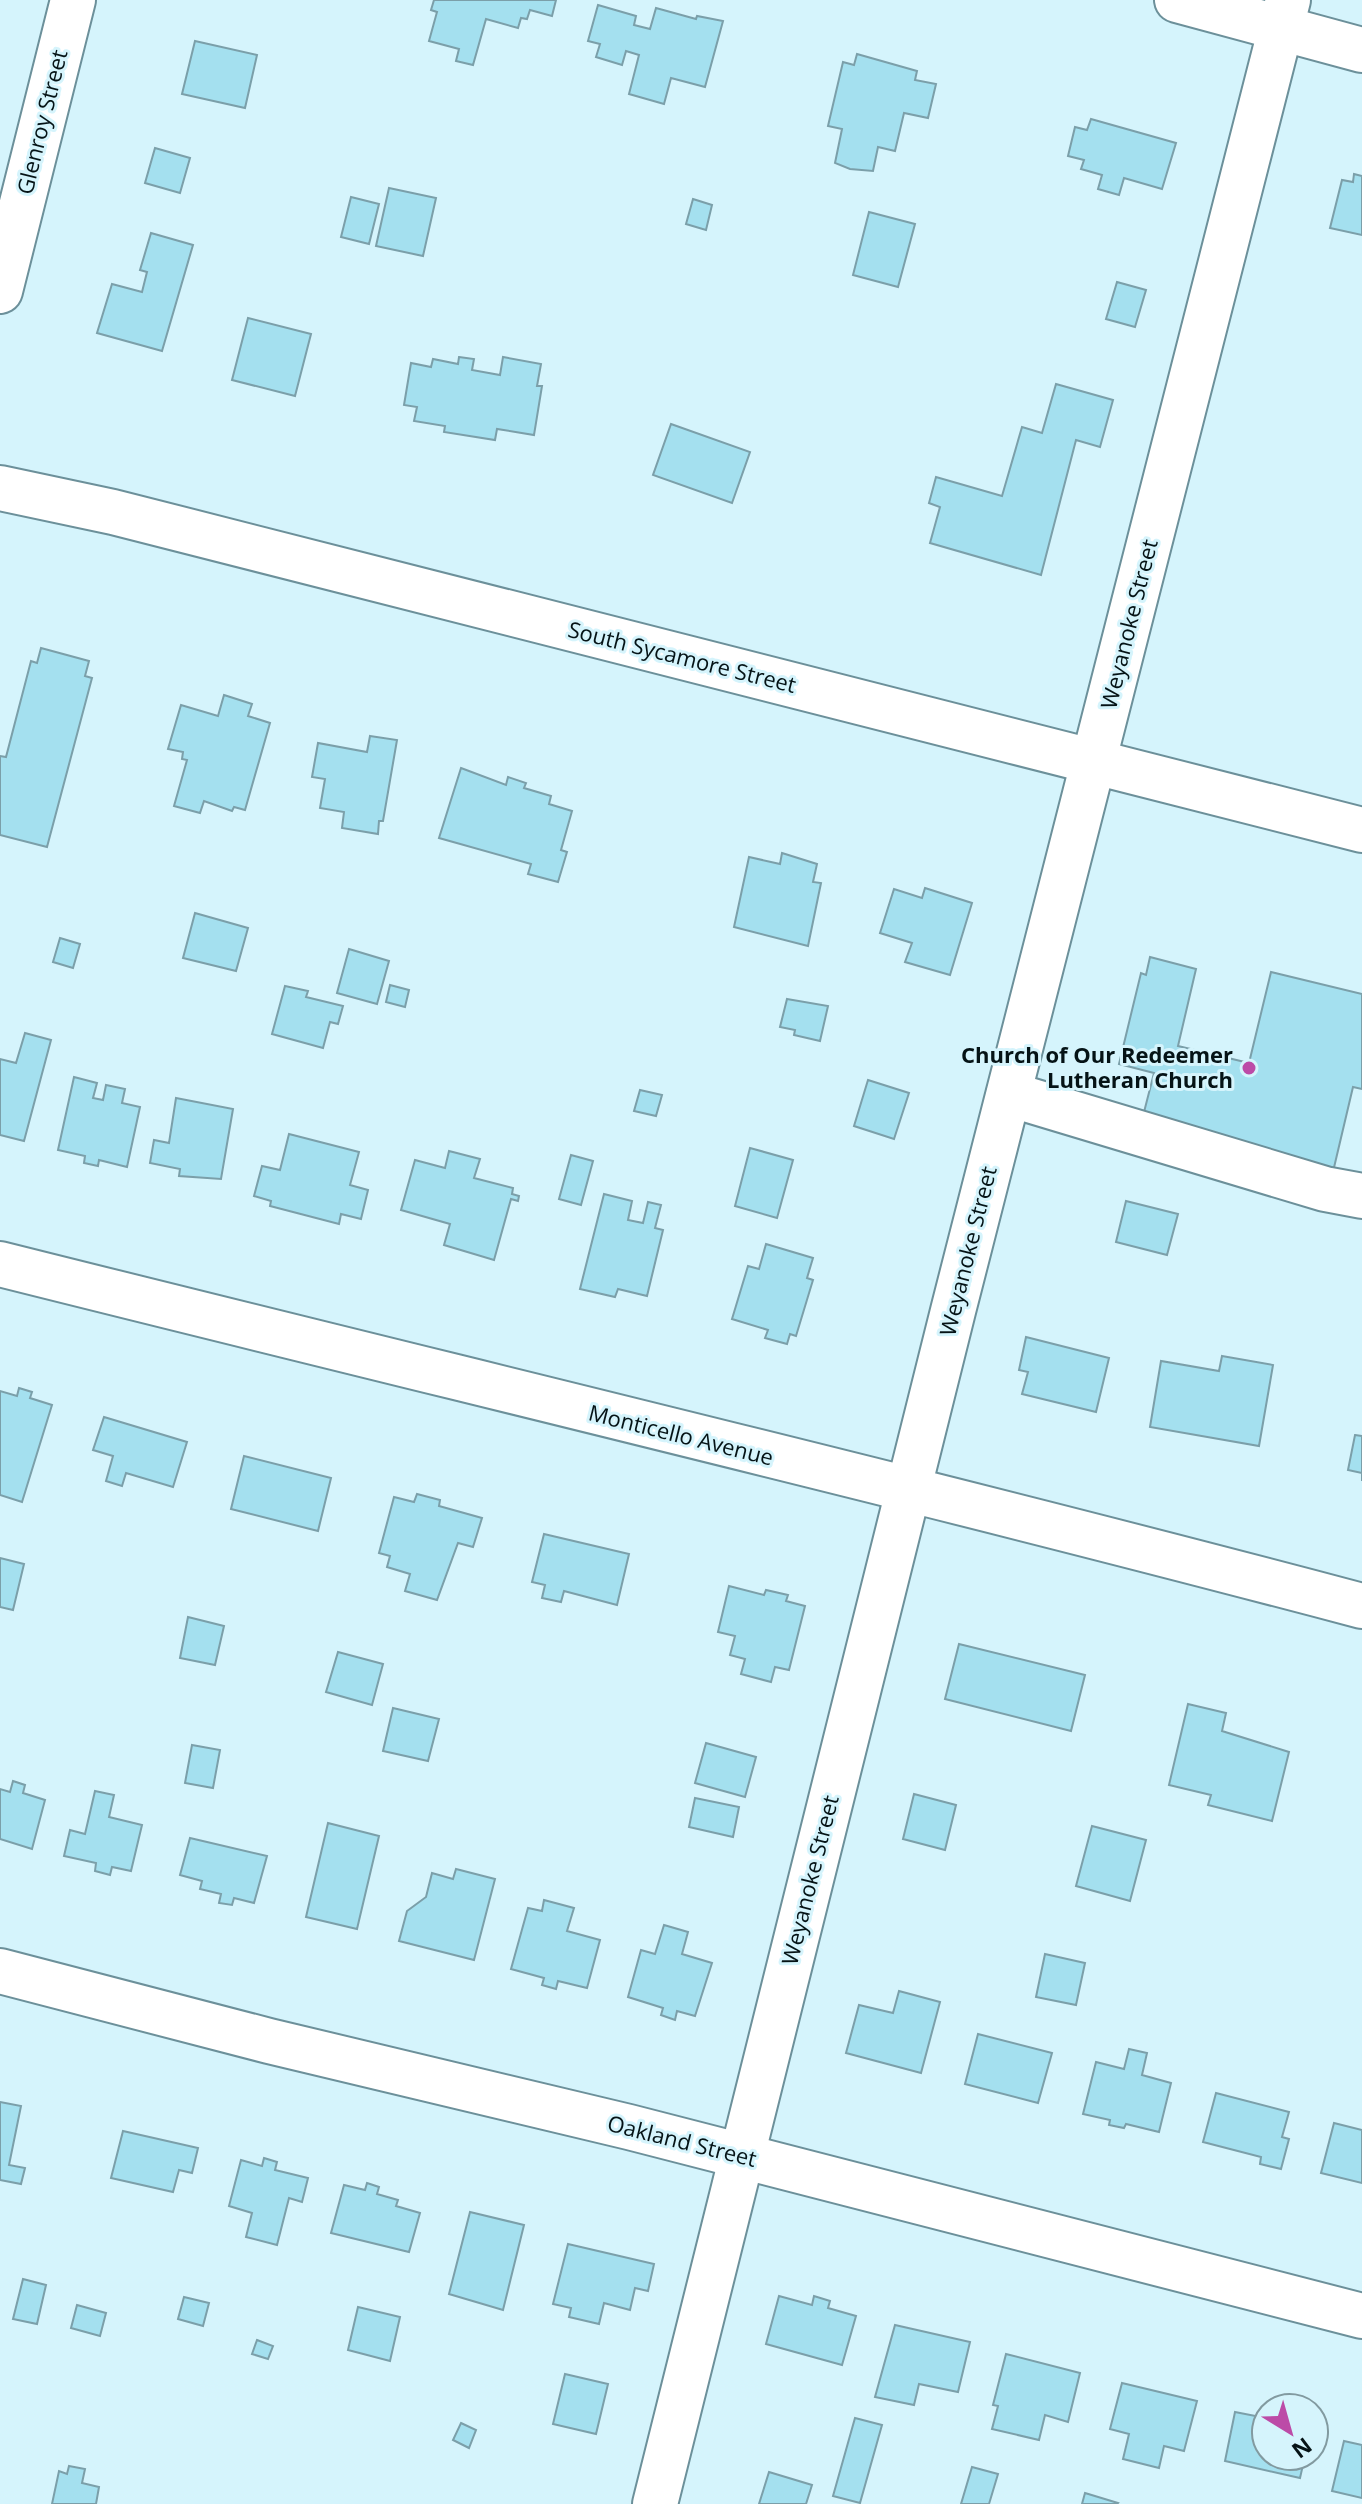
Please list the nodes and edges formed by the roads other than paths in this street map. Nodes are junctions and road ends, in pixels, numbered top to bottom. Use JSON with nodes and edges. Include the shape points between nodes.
{"nodes":[{"id":1,"x":73,"y":0,"type":"edge"},
{"id":2,"x":1177,"y":0,"type":"edge"},
{"id":3,"x":1284,"y":14,"type":"edge"},
{"id":4,"x":1362,"y":50,"type":"edge"},
{"id":5,"x":0,"y":291,"type":"edge"},
{"id":6,"x":0,"y":488,"type":"edge"},
{"id":7,"x":1093,"y":762,"type":"junction"},
{"id":8,"x":1362,"y":830,"type":"edge"},
{"id":9,"x":1009,"y":1094,"type":"junction"},
{"id":10,"x":1362,"y":1196,"type":"edge"},
{"id":11,"x":0,"y":1264,"type":"edge"},
{"id":12,"x":909,"y":1489,"type":"junction"},
{"id":13,"x":1362,"y":1606,"type":"edge"},
{"id":14,"x":0,"y":1971,"type":"edge"},
{"id":15,"x":741,"y":2156,"type":"junction"},
{"id":16,"x":1362,"y":2316,"type":"edge"},
{"id":17,"x":655,"y":2504,"type":"edge"}],
"edges":[{"from":1,"to":5,"type":"street","name":"Glenroy Street"},
{"from":2,"to":3,"type":"street"},
{"from":3,"to":4,"type":"street"},
{"from":3,"to":7,"type":"street","name":"Weyanoke Street"},
{"from":6,"to":7,"type":"street","name":"South Sycamore Street","via":[[129,515]]},
{"from":7,"to":8,"type":"street","name":"South Sycamore Street"},
{"from":7,"to":9,"type":"street","name":"Weyanoke Street"},
{"from":9,"to":10,"type":"street"},
{"from":9,"to":12,"type":"street","name":"Weyanoke Street"},
{"from":11,"to":12,"type":"street","name":"Monticello Avenue"},
{"from":12,"to":13,"type":"street","name":"Monticello Avenue"},
{"from":12,"to":15,"type":"street","name":"Weyanoke Street"},
{"from":14,"to":15,"type":"street","name":"Oakland Street"},
{"from":15,"to":16,"type":"street","name":"Oakland Street"},
{"from":15,"to":17,"type":"street","name":"Weyanoke Street"}]}
